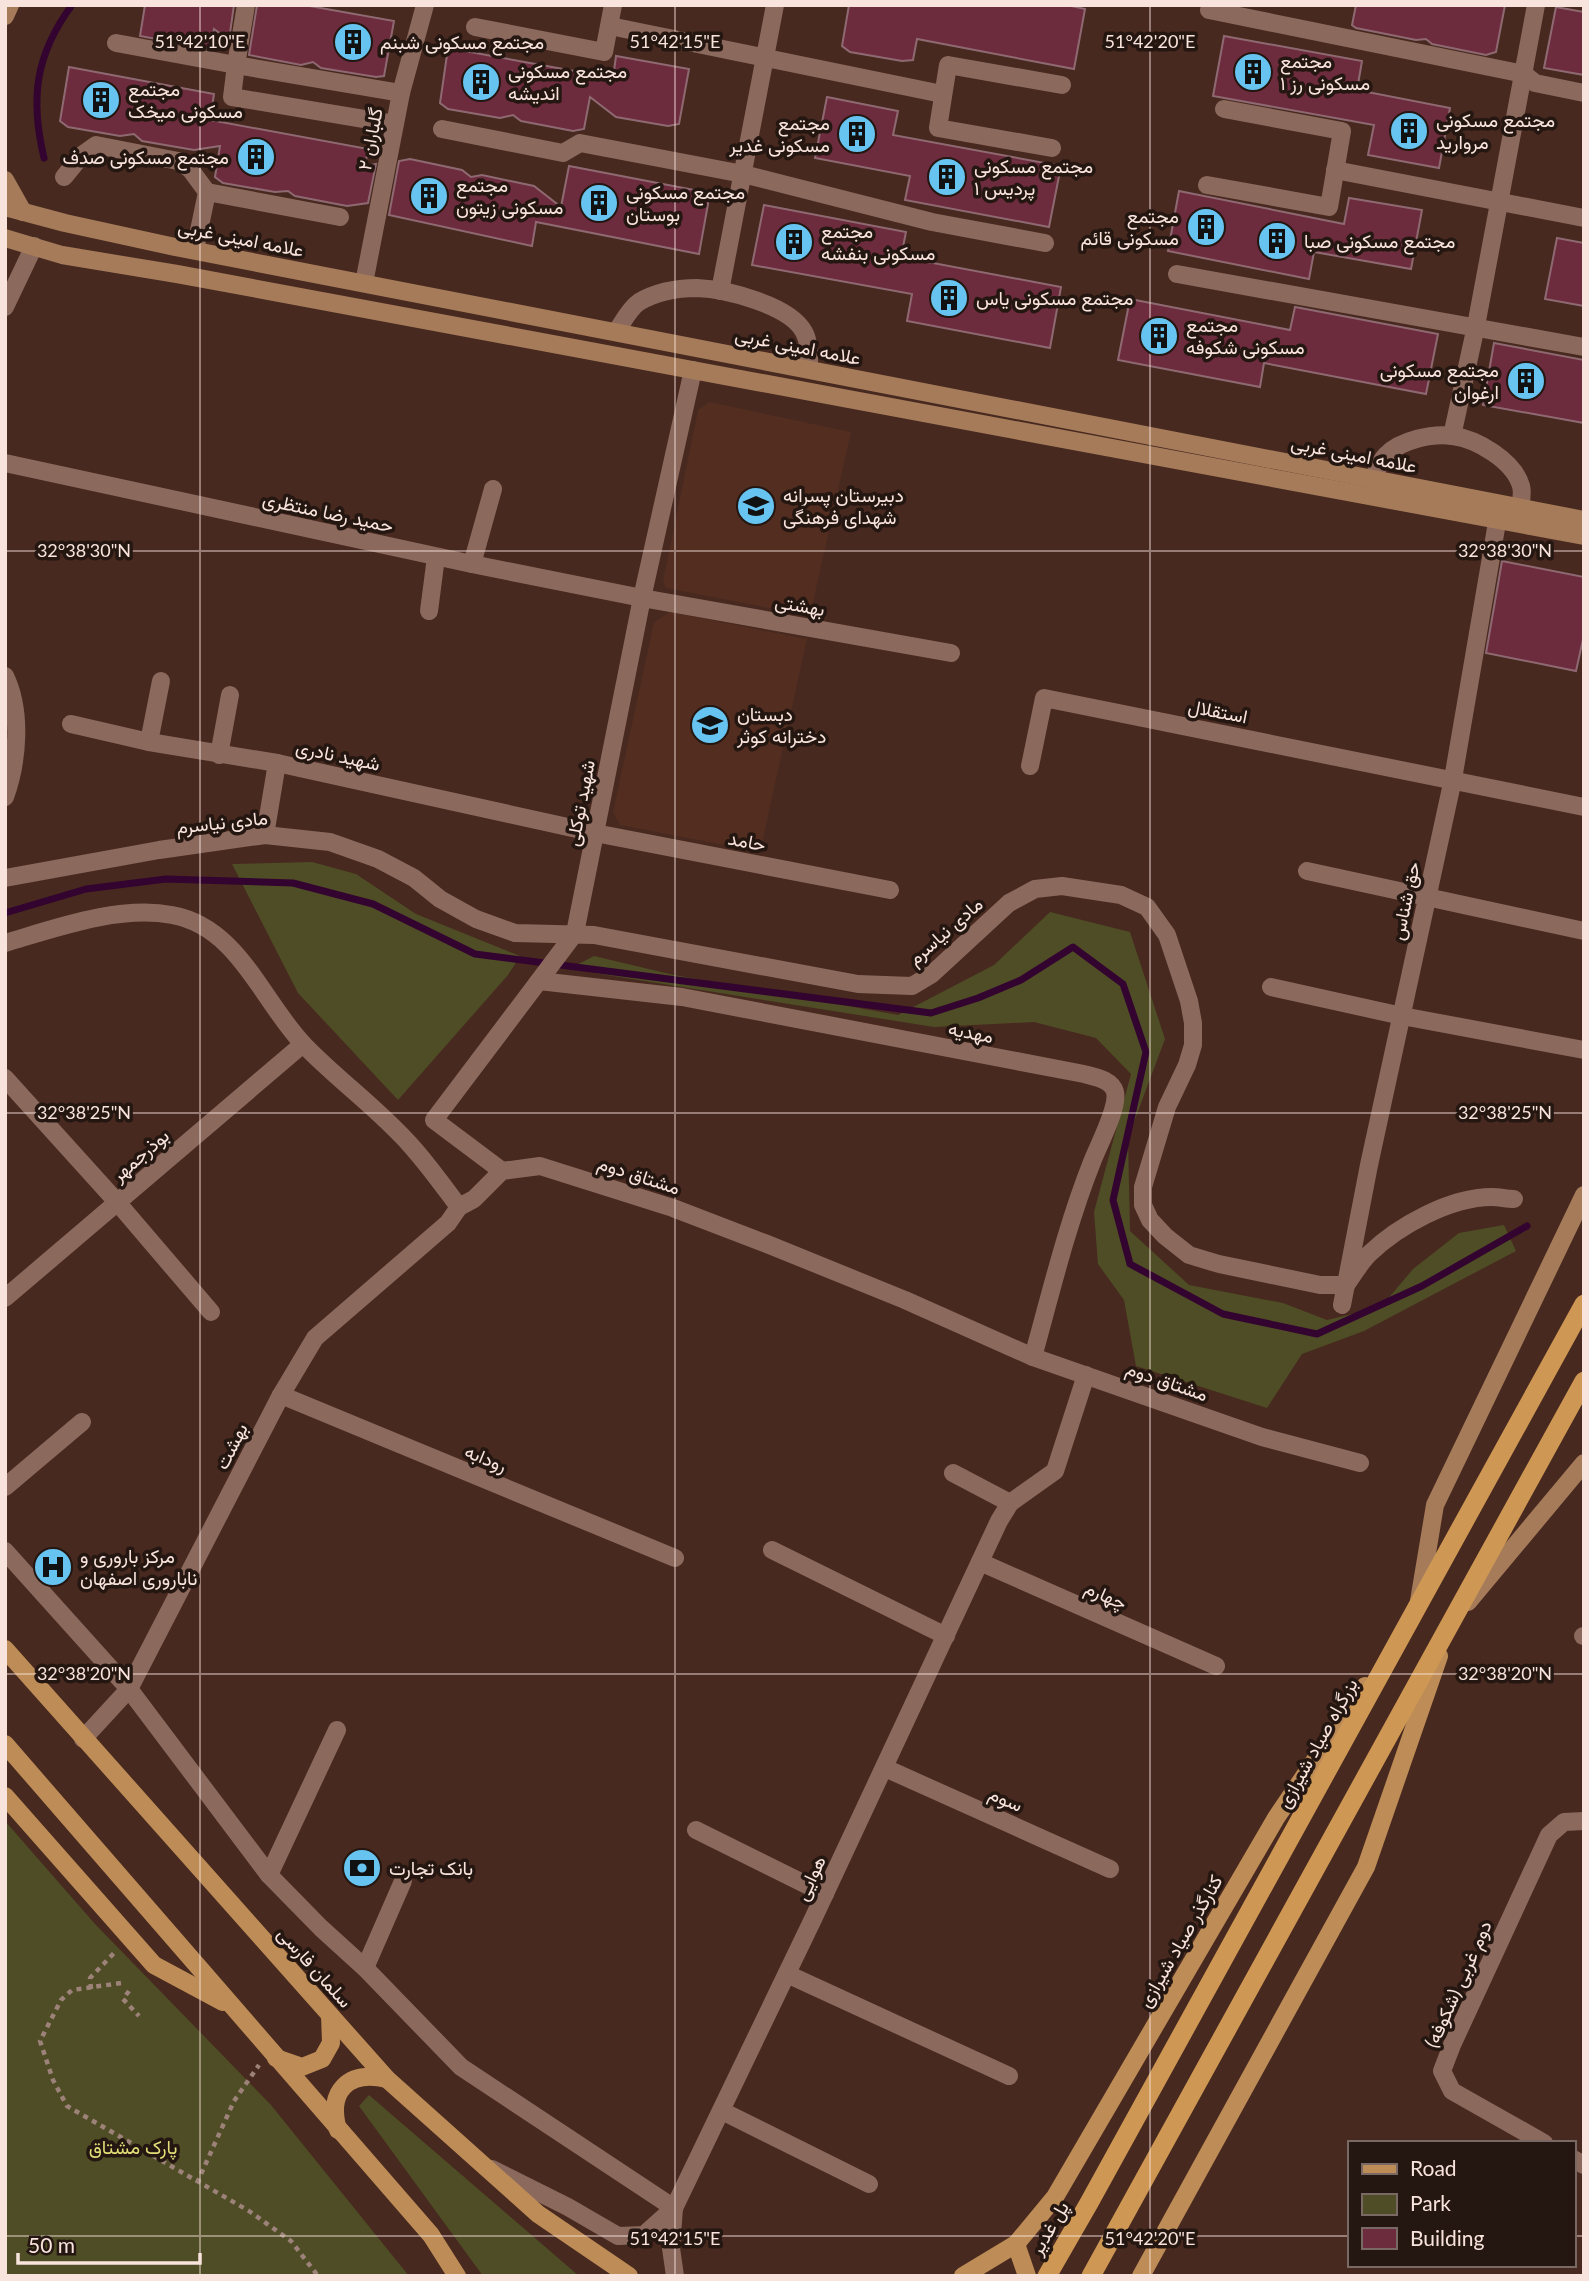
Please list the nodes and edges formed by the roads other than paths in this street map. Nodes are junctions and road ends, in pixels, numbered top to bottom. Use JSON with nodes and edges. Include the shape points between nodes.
{"nodes":[{"id":1,"x":10,"y":5,"type":"edge"},
{"id":2,"x":246,"y":5,"type":"edge"},
{"id":3,"x":425,"y":5,"type":"edge"},
{"id":4,"x":613,"y":5,"type":"edge"},
{"id":5,"x":775,"y":5,"type":"edge"},
{"id":6,"x":1536,"y":5,"type":"edge"},
{"id":7,"x":1209,"y":10,"type":"dead end"},
{"id":8,"x":5,"y":16,"type":"edge"},
{"id":9,"x":610,"y":26,"type":"junction"},
{"id":10,"x":475,"y":27,"type":"dead end"},
{"id":11,"x":116,"y":43,"type":"dead end"},
{"id":12,"x":765,"y":56,"type":"junction"},
{"id":13,"x":236,"y":65,"type":"junction"},
{"id":14,"x":1524,"y":74,"type":"junction"},
{"id":15,"x":1062,"y":85,"type":"dead end"},
{"id":16,"x":401,"y":93,"type":"junction"},
{"id":17,"x":1584,"y":93,"type":"edge"},
{"id":18,"x":942,"y":94,"type":"junction"},
{"id":19,"x":1224,"y":108,"type":"dead end"},
{"id":20,"x":394,"y":124,"type":"junction"},
{"id":21,"x":442,"y":129,"type":"dead end"},
{"id":22,"x":1052,"y":148,"type":"dead end"},
{"id":23,"x":1335,"y":170,"type":"junction"},
{"id":24,"x":743,"y":174,"type":"junction"},
{"id":25,"x":64,"y":177,"type":"dead end"},
{"id":26,"x":5,"y":180,"type":"edge"},
{"id":27,"x":1208,"y":185,"type":"dead end"},
{"id":28,"x":207,"y":192,"type":"junction"},
{"id":29,"x":1499,"y":202,"type":"junction"},
{"id":30,"x":14,"y":209,"type":"edge"},
{"id":31,"x":340,"y":217,"type":"dead end"},
{"id":32,"x":1584,"y":218,"type":"edge"},
{"id":33,"x":15,"y":243,"type":"edge"},
{"id":34,"x":1045,"y":243,"type":"dead end"},
{"id":35,"x":195,"y":250,"type":"junction"},
{"id":36,"x":1177,"y":274,"type":"dead end"},
{"id":37,"x":364,"y":283,"type":"junction"},
{"id":38,"x":720,"y":291,"type":"junction"},
{"id":39,"x":5,"y":307,"type":"edge"},
{"id":40,"x":1476,"y":327,"type":"junction"},
{"id":41,"x":616,"y":332,"type":"junction"},
{"id":42,"x":1584,"y":347,"type":"edge"},
{"id":43,"x":808,"y":369,"type":"junction"},
{"id":44,"x":693,"y":370,"type":"junction"},
{"id":45,"x":1452,"y":436,"type":"junction"},
{"id":46,"x":5,"y":463,"type":"edge"},
{"id":47,"x":1373,"y":479,"type":"junction"},
{"id":48,"x":493,"y":489,"type":"dead end"},
{"id":49,"x":1520,"y":508,"type":"junction"},
{"id":50,"x":1499,"y":512,"type":"junction"},
{"id":51,"x":1584,"y":520,"type":"edge"},
{"id":52,"x":1584,"y":537,"type":"edge"},
{"id":53,"x":436,"y":556,"type":"junction"},
{"id":54,"x":472,"y":564,"type":"junction"},
{"id":55,"x":642,"y":598,"type":"junction"},
{"id":56,"x":429,"y":611,"type":"dead end"},
{"id":57,"x":951,"y":653,"type":"dead end"},
{"id":58,"x":5,"y":676,"type":"edge"},
{"id":59,"x":161,"y":681,"type":"dead end"},
{"id":60,"x":230,"y":695,"type":"dead end"},
{"id":61,"x":71,"y":724,"type":"dead end"},
{"id":62,"x":149,"y":742,"type":"junction"},
{"id":63,"x":219,"y":755,"type":"junction"},
{"id":64,"x":277,"y":763,"type":"junction"},
{"id":65,"x":1030,"y":766,"type":"dead end"},
{"id":66,"x":1453,"y":779,"type":"junction"},
{"id":67,"x":5,"y":797,"type":"edge"},
{"id":68,"x":1584,"y":807,"type":"edge"},
{"id":69,"x":595,"y":833,"type":"junction"},
{"id":70,"x":265,"y":835,"type":"junction"},
{"id":71,"x":1307,"y":871,"type":"dead end"},
{"id":72,"x":5,"y":878,"type":"edge"},
{"id":73,"x":890,"y":890,"type":"dead end"},
{"id":74,"x":1427,"y":897,"type":"junction"},
{"id":75,"x":1584,"y":931,"type":"edge"},
{"id":76,"x":575,"y":933,"type":"junction"},
{"id":77,"x":5,"y":943,"type":"edge"},
{"id":78,"x":539,"y":981,"type":"junction"},
{"id":79,"x":1271,"y":987,"type":"dead end"},
{"id":80,"x":1402,"y":1016,"type":"junction"},
{"id":81,"x":303,"y":1044,"type":"junction"},
{"id":82,"x":1584,"y":1050,"type":"edge"},
{"id":83,"x":5,"y":1078,"type":"edge"},
{"id":84,"x":502,"y":1171,"type":"junction"},
{"id":85,"x":1584,"y":1195,"type":"edge"},
{"id":86,"x":1514,"y":1199,"type":"dead end"},
{"id":87,"x":117,"y":1202,"type":"junction"},
{"id":88,"x":459,"y":1207,"type":"junction"},
{"id":89,"x":1346,"y":1285,"type":"junction"},
{"id":90,"x":5,"y":1298,"type":"edge"},
{"id":91,"x":1584,"y":1304,"type":"edge"},
{"id":92,"x":1342,"y":1305,"type":"dead end"},
{"id":93,"x":211,"y":1312,"type":"dead end"},
{"id":94,"x":1033,"y":1357,"type":"junction"},
{"id":95,"x":1086,"y":1375,"type":"junction"},
{"id":96,"x":1584,"y":1381,"type":"edge"},
{"id":97,"x":281,"y":1395,"type":"junction"},
{"id":98,"x":82,"y":1422,"type":"dead end"},
{"id":99,"x":1360,"y":1463,"type":"dead end"},
{"id":100,"x":1584,"y":1463,"type":"edge"},
{"id":101,"x":953,"y":1473,"type":"dead end"},
{"id":102,"x":5,"y":1486,"type":"edge"},
{"id":103,"x":1010,"y":1503,"type":"junction"},
{"id":104,"x":772,"y":1550,"type":"dead end"},
{"id":105,"x":5,"y":1551,"type":"edge"},
{"id":106,"x":675,"y":1558,"type":"dead end"},
{"id":107,"x":980,"y":1562,"type":"junction"},
{"id":108,"x":1418,"y":1608,"type":"junction"},
{"id":109,"x":1450,"y":1624,"type":"junction"},
{"id":110,"x":946,"y":1636,"type":"junction"},
{"id":111,"x":5,"y":1649,"type":"edge"},
{"id":112,"x":1216,"y":1666,"type":"dead end"},
{"id":113,"x":129,"y":1689,"type":"junction"},
{"id":114,"x":337,"y":1730,"type":"dead end"},
{"id":115,"x":83,"y":1739,"type":"junction"},
{"id":116,"x":5,"y":1744,"type":"edge"},
{"id":117,"x":884,"y":1768,"type":"junction"},
{"id":118,"x":5,"y":1796,"type":"edge"},
{"id":119,"x":1584,"y":1821,"type":"edge"},
{"id":120,"x":696,"y":1830,"type":"dead end"},
{"id":121,"x":1110,"y":1869,"type":"dead end"},
{"id":122,"x":270,"y":1875,"type":"junction"},
{"id":123,"x":403,"y":1881,"type":"dead end"},
{"id":124,"x":825,"y":1894,"type":"junction"},
{"id":125,"x":365,"y":1968,"type":"junction"},
{"id":126,"x":787,"y":1975,"type":"junction"},
{"id":127,"x":232,"y":2007,"type":"junction"},
{"id":128,"x":330,"y":2015,"type":"junction"},
{"id":129,"x":273,"y":2054,"type":"junction"},
{"id":130,"x":1009,"y":2076,"type":"dead end"},
{"id":131,"x":387,"y":2079,"type":"junction"},
{"id":132,"x":722,"y":2111,"type":"junction"},
{"id":133,"x":338,"y":2130,"type":"junction"},
{"id":134,"x":1540,"y":2141,"type":"edge"},
{"id":135,"x":483,"y":2165,"type":"junction"},
{"id":136,"x":869,"y":2184,"type":"dead end"},
{"id":137,"x":1089,"y":2203,"type":"joint"},
{"id":138,"x":674,"y":2208,"type":"junction"},
{"id":139,"x":1016,"y":2244,"type":"junction"},
{"id":140,"x":457,"y":2276,"type":"edge"},
{"id":141,"x":629,"y":2276,"type":"edge"},
{"id":142,"x":675,"y":2276,"type":"edge"},
{"id":143,"x":963,"y":2276,"type":"edge"},
{"id":144,"x":1027,"y":2276,"type":"edge"},
{"id":145,"x":1047,"y":2276,"type":"edge"},
{"id":146,"x":1091,"y":2276,"type":"edge"},
{"id":147,"x":1141,"y":2276,"type":"edge"}],
"edges":[{"from":1,"to":8,"type":"main road"},
{"from":2,"to":13,"type":"street"},
{"from":3,"to":16,"type":"street","name":"گلباران ۲"},
{"from":4,"to":9,"type":"street"},
{"from":5,"to":12,"type":"street"},
{"from":6,"to":14,"type":"street"},
{"from":7,"to":14,"type":"street"},
{"from":9,"to":10,"type":"street","via":[[604,52]]},
{"from":9,"to":12,"type":"street"},
{"from":11,"to":13,"type":"street"},
{"from":12,"to":18,"type":"street"},
{"from":12,"to":24,"type":"street"},
{"from":13,"to":16,"type":"street"},
{"from":13,"to":20,"type":"street","via":[[232,97]]},
{"from":14,"to":17,"type":"street","via":[[1535,83]]},
{"from":14,"to":29,"type":"street"},
{"from":15,"to":18,"type":"street","via":[[948,65]]},
{"from":16,"to":20,"type":"street","name":"گلباران ۲"},
{"from":18,"to":22,"type":"street","via":[[937,128]]},
{"from":19,"to":23,"type":"street","via":[[1342,131]]},
{"from":20,"to":37,"type":"street","name":"گلباران ۲"},
{"from":21,"to":24,"type":"street","via":[[563,153],[580,143]]},
{"from":23,"to":27,"type":"street","via":[[1329,207]]},
{"from":23,"to":29,"type":"street"},
{"from":24,"to":34,"type":"street","via":[[932,222]]},
{"from":24,"to":38,"type":"street"},
{"from":25,"to":28,"type":"street","via":[[96,145],[178,161]]},
{"from":26,"to":30,"type":"main road"},
{"from":28,"to":31,"type":"street"},
{"from":28,"to":35,"type":"street"},
{"from":29,"to":32,"type":"street"},
{"from":29,"to":40,"type":"street"},
{"from":30,"to":35,"type":"main road","name":"علامه امینی غربی"},
{"from":33,"to":39,"type":"street","via":[[17,280]]},
{"from":33,"to":44,"type":"main road","name":"علامه امینی غربی"},
{"from":35,"to":37,"type":"main road","name":"علامه امینی غربی"},
{"from":36,"to":40,"type":"street"},
{"from":37,"to":41,"type":"main road","name":"علامه امینی غربی"},
{"from":38,"to":41,"type":"street","via":[[676,289],[655,295],[637,303]]},
{"from":38,"to":43,"type":"street","via":[[787,315],[803,331]]},
{"from":40,"to":42,"type":"street"},
{"from":40,"to":45,"type":"street"},
{"from":41,"to":43,"type":"main road","name":"علامه امینی غربی"},
{"from":43,"to":47,"type":"main road","name":"علامه امینی غربی"},
{"from":44,"to":50,"type":"main road","name":"علامه امینی غربی"},
{"from":44,"to":55,"type":"street","name":"شهید توکلی"},
{"from":45,"to":47,"type":"street","via":[[1419,439],[1400,447],[1386,455]]},
{"from":45,"to":49,"type":"street","via":[[1473,442],[1510,467],[1521,485]]},
{"from":46,"to":53,"type":"street","name":"حمید رضا منتظری"},
{"from":47,"to":50,"type":"main road","name":"علامه امینی غربی"},
{"from":48,"to":54,"type":"street"},
{"from":49,"to":50,"type":"main road","name":"علامه امینی غربی"},
{"from":49,"to":51,"type":"main road","name":"علامه امینی غربی"},
{"from":50,"to":52,"type":"main road","name":"علامه امینی غربی"},
{"from":50,"to":66,"type":"street","name":"حق شناس"},
{"from":53,"to":54,"type":"street","name":"حمید رضا منتظری"},
{"from":53,"to":56,"type":"street"},
{"from":54,"to":55,"type":"street","name":"حمید رضا منتظری"},
{"from":55,"to":57,"type":"street","name":"بهشتی"},
{"from":55,"to":69,"type":"street","name":"شهید توکلی"},
{"from":58,"to":67,"type":"street","via":[[17,724]]},
{"from":59,"to":62,"type":"street"},
{"from":60,"to":63,"type":"street"},
{"from":61,"to":62,"type":"street","name":"شهید نادری"},
{"from":62,"to":63,"type":"street","name":"شهید نادری"},
{"from":63,"to":64,"type":"street","name":"شهید نادری"},
{"from":64,"to":69,"type":"street","name":"شهید نادری"},
{"from":64,"to":70,"type":"street"},
{"from":65,"to":66,"type":"street","name":"استقلال","via":[[1044,698]]},
{"from":66,"to":68,"type":"street"},
{"from":66,"to":74,"type":"street","name":"حق شناس"},
{"from":69,"to":73,"type":"street","name":"حامد"},
{"from":69,"to":76,"type":"street","name":"شهید توکلی"},
{"from":70,"to":72,"type":"street","name":"مادی نیاسرم"},
{"from":70,"to":76,"type":"street","name":"مادی نیاسرم","via":[[330,842],[378,859],[476,919],[515,933]]},
{"from":71,"to":74,"type":"street"},
{"from":74,"to":75,"type":"street"},
{"from":74,"to":80,"type":"street","name":"حق شناس"},
{"from":76,"to":78,"type":"street","name":"شهید توکلی"},
{"from":76,"to":89,"type":"street","name":"مادی نیاسرم","via":[[858,984],[912,986],[932,974],[1009,903],[1035,889],[1062,886],[1121,895],[1147,907],[1167,935],[1194,1023],[1194,1045],[1167,1107],[1143,1187],[1143,1205],[1150,1220],[1189,1255],[1219,1265],[1320,1285]]},
{"from":77,"to":81,"type":"street","via":[[89,919],[172,915],[205,927],[234,952]]},
{"from":78,"to":84,"type":"street","name":"شهید توکلی","via":[[434,1120]]},
{"from":78,"to":94,"type":"street","name":"مهدیه","via":[[682,997],[1084,1074],[1111,1084],[1114,1105],[1057,1268]]},
{"from":79,"to":80,"type":"street"},
{"from":80,"to":82,"type":"street"},
{"from":80,"to":89,"type":"street","name":"حق شناس"},
{"from":81,"to":87,"type":"street","name":"بوذرجمهر"},
{"from":81,"to":88,"type":"street","via":[[412,1147]]},
{"from":83,"to":87,"type":"street"},
{"from":84,"to":88,"type":"street"},
{"from":84,"to":94,"type":"street","name":"مشتاق دوم","via":[[540,1166],[673,1208],[905,1300]]},
{"from":85,"to":108,"type":"main road","via":[[1435,1506]]},
{"from":86,"to":89,"type":"street","via":[[1491,1197],[1434,1211],[1368,1255]]},
{"from":87,"to":90,"type":"street","name":"بوذرجمهر"},
{"from":87,"to":93,"type":"street"},
{"from":88,"to":97,"type":"street","name":"بهشت","via":[[448,1223],[315,1338]]},
{"from":89,"to":92,"type":"street","name":"حق شناس"},
{"from":91,"to":108,"type":"highway","name":"بزرگراه صیاد شیرازی"},
{"from":94,"to":95,"type":"street","name":"مشتاق دوم"},
{"from":95,"to":99,"type":"street","name":"مشتاق دوم","via":[[1262,1437]]},
{"from":95,"to":103,"type":"street","name":"هوایی","via":[[1055,1472]]},
{"from":96,"to":109,"type":"highway"},
{"from":97,"to":106,"type":"street","name":"رودابه"},
{"from":97,"to":113,"type":"street","name":"بهشت"},
{"from":98,"to":102,"type":"street"},
{"from":100,"to":109,"type":"main road"},
{"from":101,"to":103,"type":"street"},
{"from":103,"to":107,"type":"street","name":"هوایی"},
{"from":104,"to":110,"type":"street"},
{"from":105,"to":113,"type":"street"},
{"from":107,"to":110,"type":"street","name":"هوایی"},
{"from":107,"to":112,"type":"street","name":"چهارم"},
{"from":108,"to":137,"type":"highway","name":"بزرگراه صیاد شیرازی"},
{"from":108,"to":139,"type":"main road","name":"کنارگذر صیاد شیرازی","via":[[1276,1818],[1055,2197]]},
{"from":109,"to":146,"type":"highway"},
{"from":109,"to":147,"type":"main road","via":[[1366,1867]]},
{"from":110,"to":117,"type":"street","name":"هوایی"},
{"from":111,"to":115,"type":"main road","name":"سلمان فارسی"},
{"from":113,"to":115,"type":"street","name":"بهشت"},
{"from":113,"to":122,"type":"street"},
{"from":114,"to":122,"type":"street"},
{"from":115,"to":128,"type":"main road","name":"سلمان فارسی"},
{"from":116,"to":127,"type":"main road"},
{"from":117,"to":121,"type":"street","name":"سوم"},
{"from":117,"to":124,"type":"street","name":"هوایی"},
{"from":118,"to":127,"type":"main road","via":[[154,1965]]},
{"from":119,"to":134,"type":"street","name":"دوم غربی (شکوفه)","via":[[1564,1822],[1549,1835],[1443,2071],[1452,2091]]},
{"from":120,"to":124,"type":"street"},
{"from":122,"to":125,"type":"street"},
{"from":123,"to":125,"type":"street"},
{"from":124,"to":126,"type":"street","name":"هوایی"},
{"from":125,"to":138,"type":"street","via":[[461,2067]]},
{"from":126,"to":130,"type":"street"},
{"from":126,"to":132,"type":"street","name":"هوایی"},
{"from":127,"to":129,"type":"main road"},
{"from":128,"to":129,"type":"main road","via":[[331,2043],[323,2059],[302,2067]]},
{"from":128,"to":131,"type":"main road","name":"سلمان فارسی"},
{"from":129,"to":133,"type":"main road"},
{"from":131,"to":133,"type":"main road","via":[[369,2075],[351,2080],[338,2094],[333,2112]]},
{"from":131,"to":135,"type":"main road","name":"سلمان فارسی"},
{"from":132,"to":136,"type":"street"},
{"from":132,"to":138,"type":"street","name":"هوایی"},
{"from":133,"to":140,"type":"main road","via":[[431,2235]]},
{"from":135,"to":138,"type":"street","via":[[618,2236],[644,2235]]},
{"from":135,"to":141,"type":"main road","name":"سلمان فارسی","via":[[538,2214]]},
{"from":137,"to":145,"type":"highway","name":"پل غدیر"},
{"from":138,"to":142,"type":"street","name":"هوایی","via":[[671,2248]]},
{"from":139,"to":143,"type":"main road","name":"کنارگذر صیاد شیرازی"},
{"from":139,"to":144,"type":"main road"}]}
